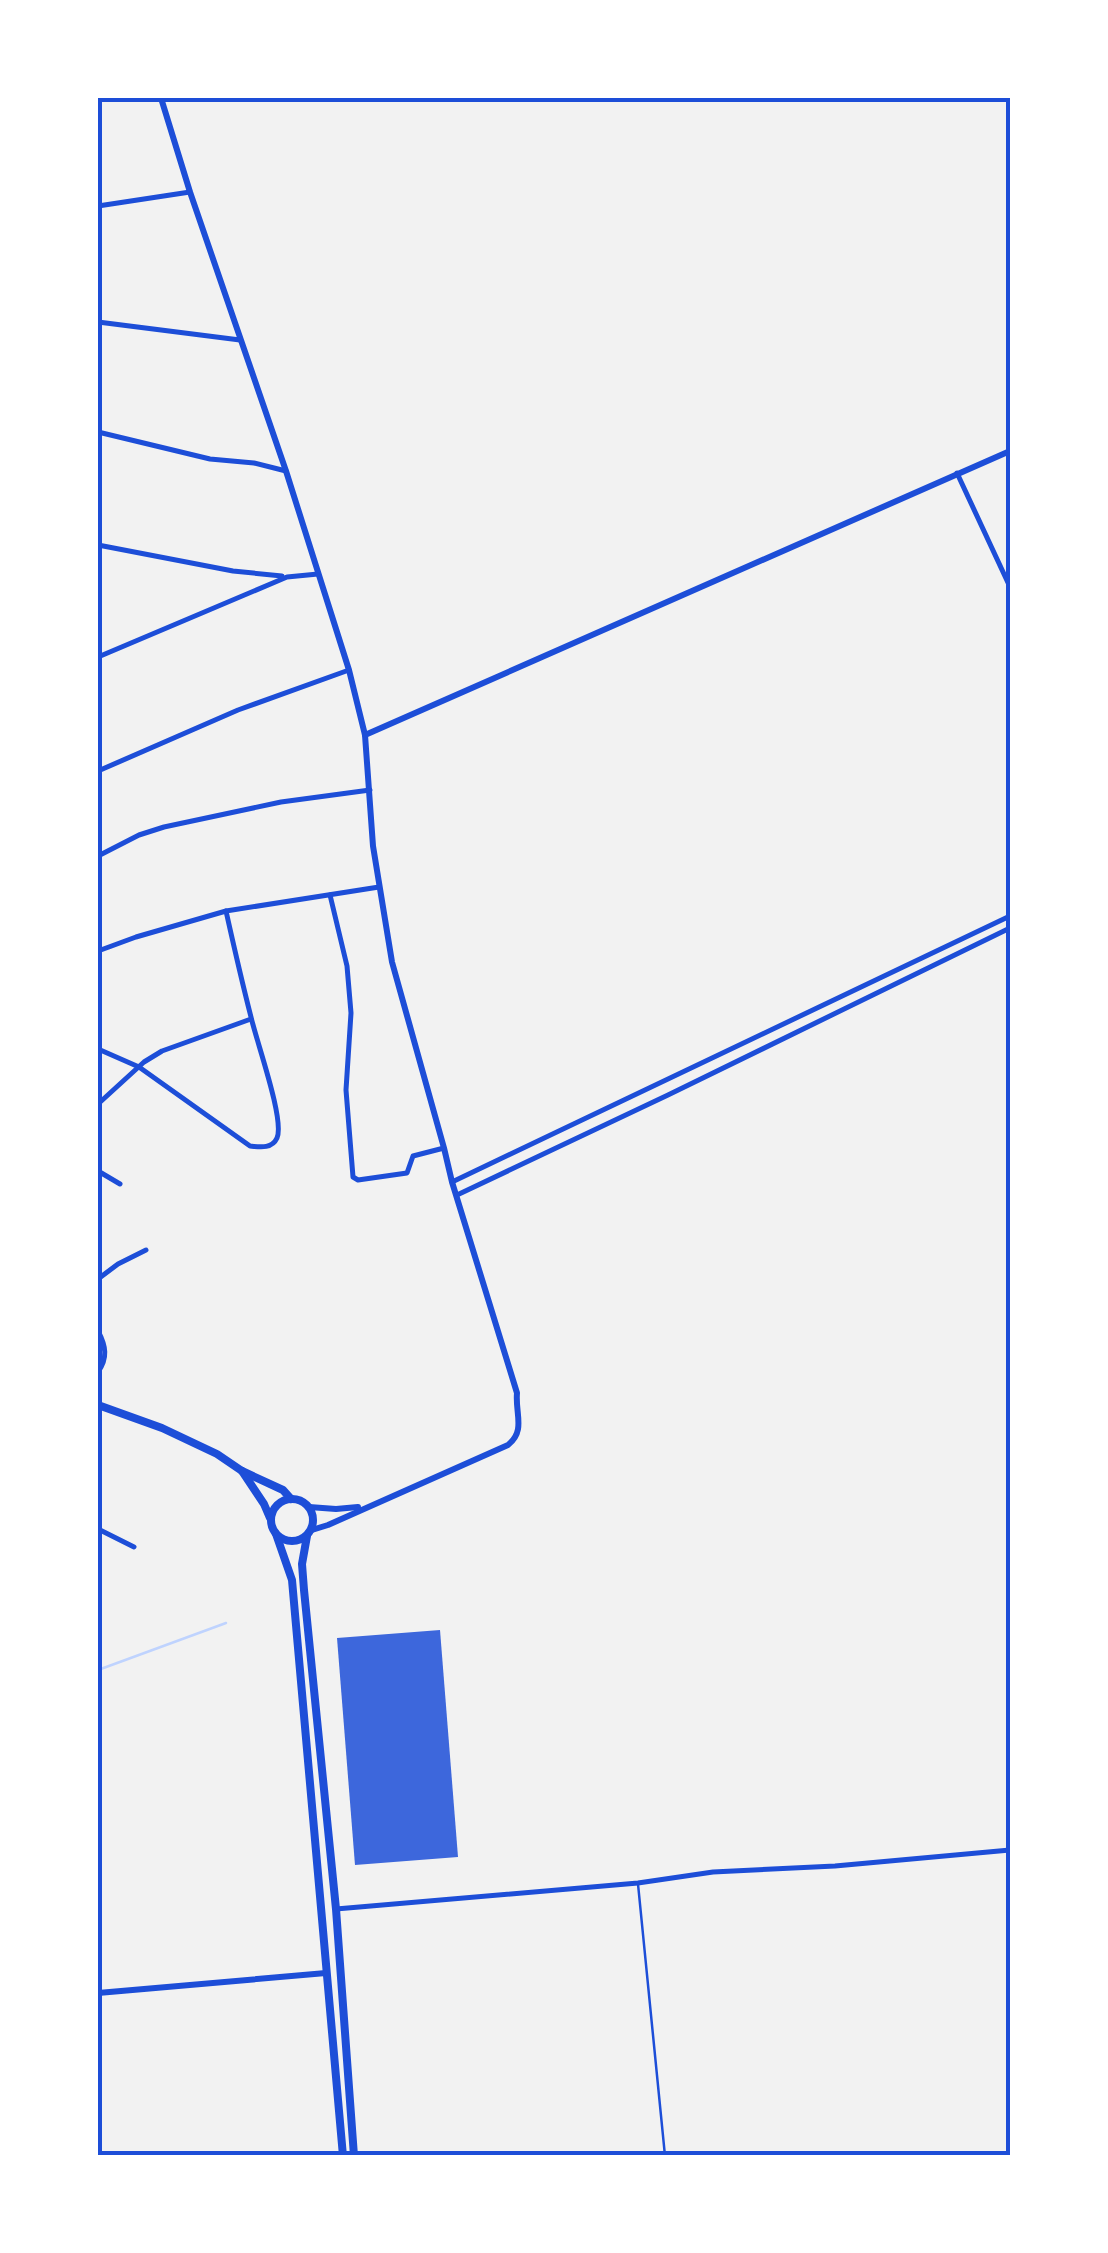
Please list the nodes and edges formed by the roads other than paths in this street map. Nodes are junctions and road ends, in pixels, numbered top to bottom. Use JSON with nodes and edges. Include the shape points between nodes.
{"nodes":[{"id":1,"x":161,"y":98,"type":"edge"},
{"id":2,"x":190,"y":192,"type":"junction"},
{"id":3,"x":98,"y":206,"type":"edge"},
{"id":4,"x":98,"y":322,"type":"edge"},
{"id":5,"x":240,"y":340,"type":"junction"},
{"id":6,"x":98,"y":432,"type":"edge"},
{"id":7,"x":1010,"y":451,"type":"edge"},
{"id":8,"x":286,"y":471,"type":"junction"},
{"id":9,"x":957,"y":473,"type":"junction"},
{"id":10,"x":98,"y":545,"type":"edge"},
{"id":11,"x":318,"y":574,"type":"junction"},
{"id":12,"x":287,"y":577,"type":"junction"},
{"id":13,"x":1010,"y":587,"type":"edge"},
{"id":14,"x":98,"y":657,"type":"edge"},
{"id":15,"x":349,"y":670,"type":"junction"},
{"id":16,"x":365,"y":735,"type":"junction"},
{"id":17,"x":98,"y":771,"type":"edge"},
{"id":18,"x":370,"y":790,"type":"junction"},
{"id":19,"x":98,"y":856,"type":"edge"},
{"id":20,"x":379,"y":888,"type":"junction"},
{"id":21,"x":330,"y":895,"type":"junction"},
{"id":22,"x":226,"y":911,"type":"junction"},
{"id":23,"x":1010,"y":916,"type":"edge"},
{"id":24,"x":994,"y":924,"type":"junction"},
{"id":25,"x":1010,"y":928,"type":"edge"},
{"id":26,"x":1000,"y":934,"type":"junction"},
{"id":27,"x":98,"y":951,"type":"edge"},
{"id":28,"x":877,"y":979,"type":"junction"},
{"id":29,"x":884,"y":990,"type":"junction"},
{"id":30,"x":251,"y":1018,"type":"junction"},
{"id":31,"x":98,"y":1049,"type":"edge"},
{"id":32,"x":139,"y":1066,"type":"junction"},
{"id":33,"x":98,"y":1104,"type":"edge"},
{"id":34,"x":444,"y":1148,"type":"junction"},
{"id":35,"x":98,"y":1171,"type":"edge"},
{"id":36,"x":452,"y":1182,"type":"junction"},
{"id":37,"x":120,"y":1184,"type":"dead end"},
{"id":38,"x":456,"y":1195,"type":"junction"},
{"id":39,"x":146,"y":1250,"type":"dead end"},
{"id":40,"x":98,"y":1279,"type":"edge"},
{"id":41,"x":98,"y":1331,"type":"edge"},
{"id":42,"x":98,"y":1372,"type":"edge"},
{"id":43,"x":98,"y":1405,"type":"edge"},
{"id":44,"x":242,"y":1471,"type":"junction"},
{"id":45,"x":290,"y":1499,"type":"junction"},
{"id":46,"x":370,"y":1506,"type":"junction"},
{"id":47,"x":309,"y":1507,"type":"junction"},
{"id":48,"x":271,"y":1520,"type":"junction"},
{"id":49,"x":98,"y":1528,"type":"edge"},
{"id":50,"x":310,"y":1533,"type":"junction"},
{"id":51,"x":276,"y":1534,"type":"junction"},
{"id":52,"x":134,"y":1547,"type":"dead end"},
{"id":53,"x":1010,"y":1850,"type":"edge"},
{"id":54,"x":638,"y":1883,"type":"junction"},
{"id":55,"x":336,"y":1909,"type":"junction"},
{"id":56,"x":326,"y":1973,"type":"junction"},
{"id":57,"x":98,"y":1993,"type":"edge"},
{"id":58,"x":342,"y":2156,"type":"edge"},
{"id":59,"x":354,"y":2156,"type":"edge"},
{"id":60,"x":665,"y":2156,"type":"edge"}],
"edges":[{"from":1,"to":2,"type":"street"},
{"from":2,"to":3,"type":"street"},
{"from":2,"to":5,"type":"street"},
{"from":4,"to":5,"type":"street"},
{"from":5,"to":8,"type":"street"},
{"from":6,"to":8,"type":"street"},
{"from":7,"to":9,"type":"street"},
{"from":8,"to":11,"type":"street"},
{"from":9,"to":13,"type":"street"},
{"from":9,"to":16,"type":"street"},
{"from":10,"to":12,"type":"street"},
{"from":11,"to":12,"type":"street"},
{"from":11,"to":15,"type":"street"},
{"from":12,"to":14,"type":"street"},
{"from":15,"to":16,"type":"street"},
{"from":15,"to":17,"type":"street"},
{"from":16,"to":18,"type":"street"},
{"from":18,"to":19,"type":"street","via":[[164,827]]},
{"from":18,"to":20,"type":"street"},
{"from":20,"to":21,"type":"street"},
{"from":20,"to":34,"type":"street","via":[[392,962]]},
{"from":21,"to":22,"type":"street"},
{"from":21,"to":34,"type":"street","via":[[352,1013],[346,1090],[353,1177],[402,1175],[413,1156]]},
{"from":22,"to":27,"type":"street"},
{"from":22,"to":30,"type":"street"},
{"from":23,"to":24,"type":"street"},
{"from":24,"to":26,"type":"street"},
{"from":24,"to":28,"type":"street"},
{"from":25,"to":26,"type":"street"},
{"from":26,"to":29,"type":"street"},
{"from":28,"to":29,"type":"street"},
{"from":28,"to":36,"type":"street"},
{"from":29,"to":38,"type":"street"},
{"from":30,"to":32,"type":"street"},
{"from":30,"to":32,"type":"street","via":[[279,1134],[271,1146],[250,1146]]},
{"from":31,"to":32,"type":"street"},
{"from":32,"to":33,"type":"street"},
{"from":34,"to":36,"type":"street"},
{"from":35,"to":37,"type":"street"},
{"from":36,"to":38,"type":"street"},
{"from":38,"to":46,"type":"street","via":[[516,1393],[518,1434]]},
{"from":39,"to":40,"type":"street"},
{"from":41,"to":42,"type":"street","via":[[106,1355]]},
{"from":43,"to":44,"type":"main road","via":[[162,1428]]},
{"from":44,"to":45,"type":"main road"},
{"from":44,"to":48,"type":"main road"},
{"from":45,"to":47,"type":"main road"},
{"from":45,"to":48,"type":"main road","via":[[274,1508]]},
{"from":46,"to":47,"type":"street"},
{"from":46,"to":50,"type":"street"},
{"from":47,"to":50,"type":"main road"},
{"from":48,"to":51,"type":"main road"},
{"from":49,"to":52,"type":"street"},
{"from":50,"to":51,"type":"main road","via":[[291,1542]]},
{"from":50,"to":55,"type":"main road","via":[[302,1564]]},
{"from":51,"to":56,"type":"main road","via":[[292,1580]]},
{"from":53,"to":54,"type":"street"},
{"from":54,"to":55,"type":"street"},
{"from":54,"to":60,"type":"lane"},
{"from":55,"to":59,"type":"main road"},
{"from":56,"to":57,"type":"street"},
{"from":56,"to":58,"type":"main road"}]}
